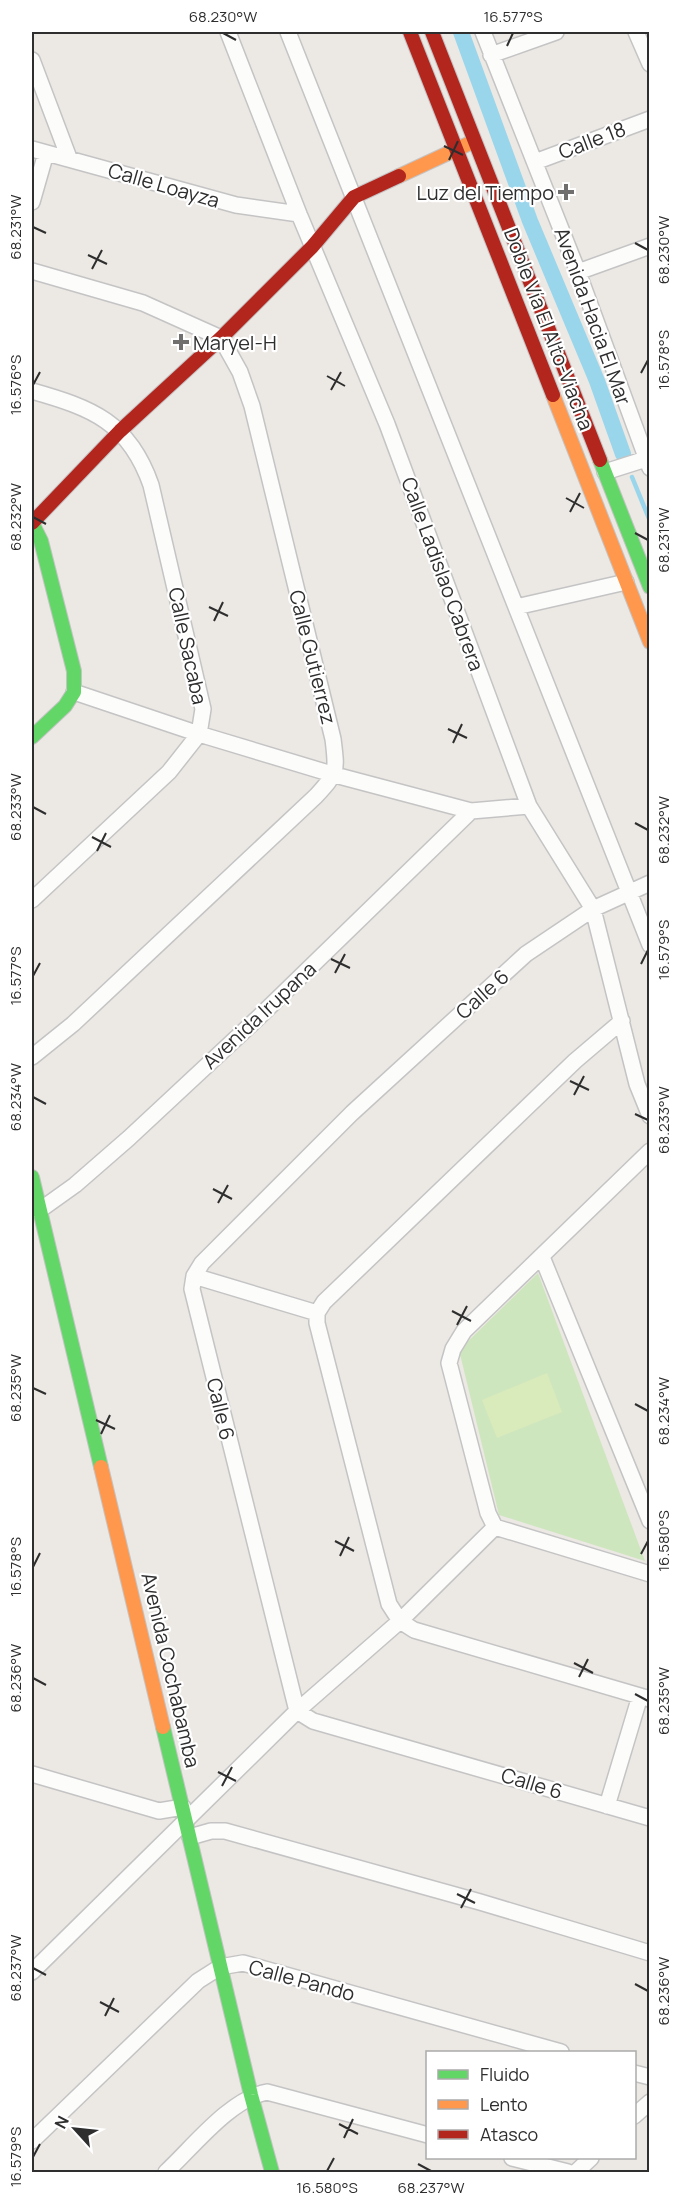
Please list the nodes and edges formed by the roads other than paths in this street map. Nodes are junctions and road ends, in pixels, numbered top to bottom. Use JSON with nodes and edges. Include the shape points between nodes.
{"nodes":[{"id":1,"x":228,"y":32,"type":"edge"},
{"id":2,"x":288,"y":32,"type":"edge"},
{"id":3,"x":410,"y":32,"type":"edge"},
{"id":4,"x":432,"y":32,"type":"edge"},
{"id":5,"x":483,"y":32,"type":"edge"},
{"id":6,"x":556,"y":32,"type":"edge"},
{"id":7,"x":636,"y":32,"type":"edge"},
{"id":8,"x":491,"y":55,"type":"junction"},
{"id":9,"x":32,"y":60,"type":"edge"},
{"id":10,"x":650,"y":64,"type":"edge"},
{"id":11,"x":650,"y":118,"type":"edge"},
{"id":12,"x":476,"y":140,"type":"junction"},
{"id":13,"x":457,"y":148,"type":"junction"},
{"id":14,"x":39,"y":151,"type":"edge"},
{"id":15,"x":69,"y":158,"type":"junction"},
{"id":16,"x":535,"y":162,"type":"junction"},
{"id":17,"x":354,"y":197,"type":"junction"},
{"id":18,"x":32,"y":202,"type":"edge"},
{"id":19,"x":299,"y":214,"type":"junction"},
{"id":20,"x":650,"y":246,"type":"edge"},
{"id":21,"x":312,"y":247,"type":"junction"},
{"id":22,"x":32,"y":271,"type":"edge"},
{"id":23,"x":578,"y":272,"type":"junction"},
{"id":24,"x":221,"y":339,"type":"junction"},
{"id":25,"x":32,"y":391,"type":"edge"},
{"id":26,"x":120,"y":430,"type":"junction"},
{"id":27,"x":648,"y":463,"type":"edge"},
{"id":28,"x":605,"y":472,"type":"junction"},
{"id":29,"x":32,"y":523,"type":"edge"},
{"id":30,"x":626,"y":582,"type":"junction"},
{"id":31,"x":650,"y":587,"type":"edge"},
{"id":32,"x":516,"y":607,"type":"junction"},
{"id":33,"x":650,"y":642,"type":"edge"},
{"id":34,"x":74,"y":692,"type":"junction"},
{"id":35,"x":199,"y":734,"type":"junction"},
{"id":36,"x":32,"y":737,"type":"edge"},
{"id":37,"x":335,"y":775,"type":"junction"},
{"id":38,"x":529,"y":806,"type":"junction"},
{"id":39,"x":471,"y":811,"type":"junction"},
{"id":40,"x":650,"y":883,"type":"edge"},
{"id":41,"x":629,"y":894,"type":"junction"},
{"id":42,"x":32,"y":900,"type":"edge"},
{"id":43,"x":593,"y":909,"type":"junction"},
{"id":44,"x":650,"y":945,"type":"edge"},
{"id":45,"x":622,"y":1021,"type":"junction"},
{"id":46,"x":32,"y":1057,"type":"edge"},
{"id":47,"x":650,"y":1116,"type":"edge"},
{"id":48,"x":650,"y":1151,"type":"edge"},
{"id":49,"x":32,"y":1177,"type":"edge"},
{"id":50,"x":36,"y":1209,"type":"edge"},
{"id":51,"x":542,"y":1257,"type":"junction"},
{"id":52,"x":194,"y":1276,"type":"junction"},
{"id":53,"x":317,"y":1313,"type":"junction"},
{"id":54,"x":650,"y":1521,"type":"edge"},
{"id":55,"x":495,"y":1527,"type":"junction"},
{"id":56,"x":650,"y":1574,"type":"edge"},
{"id":57,"x":400,"y":1621,"type":"junction"},
{"id":58,"x":645,"y":1698,"type":"edge"},
{"id":59,"x":297,"y":1711,"type":"junction"},
{"id":60,"x":32,"y":1774,"type":"edge"},
{"id":61,"x":607,"y":1806,"type":"junction"},
{"id":62,"x":184,"y":1812,"type":"junction"},
{"id":63,"x":650,"y":1818,"type":"edge"},
{"id":64,"x":190,"y":1838,"type":"junction"},
{"id":65,"x":650,"y":1953,"type":"edge"},
{"id":66,"x":220,"y":1967,"type":"junction"},
{"id":67,"x":32,"y":1972,"type":"edge"},
{"id":68,"x":557,"y":2051,"type":"edge"},
{"id":69,"x":251,"y":2095,"type":"junction"},
{"id":70,"x":650,"y":2102,"type":"edge"},
{"id":71,"x":636,"y":2114,"type":"edge"},
{"id":72,"x":426,"y":2134,"type":"edge"},
{"id":73,"x":32,"y":2141,"type":"edge"},
{"id":74,"x":519,"y":2159,"type":"edge"},
{"id":75,"x":589,"y":2159,"type":"edge"},
{"id":76,"x":166,"y":2172,"type":"edge"},
{"id":77,"x":272,"y":2172,"type":"edge"},
{"id":78,"x":568,"y":2172,"type":"edge"},
{"id":79,"x":576,"y":2172,"type":"edge"}],
"edges":[{"from":1,"to":19,"type":"street","name":"Calle Ladislao Cabrera"},
{"from":2,"to":17,"type":"street"},
{"from":3,"to":13,"type":"main road","name":"Doble Vía El Alto-Viacha"},
{"from":4,"to":12,"type":"main road","name":"Doble Vía El Alto-Viacha"},
{"from":5,"to":8,"type":"street","name":"Avenida Hacia El Mar"},
{"from":6,"to":8,"type":"street"},
{"from":7,"to":10,"type":"street"},
{"from":8,"to":16,"type":"street","name":"Avenida Hacia El Mar"},
{"from":9,"to":15,"type":"street"},
{"from":11,"to":16,"type":"street","name":"Calle 18"},
{"from":12,"to":13,"type":"main road"},
{"from":12,"to":28,"type":"main road","name":"Doble Vía El Alto-Viacha"},
{"from":13,"to":17,"type":"main road"},
{"from":13,"to":30,"type":"main road","name":"Doble Vía El Alto-Viacha"},
{"from":14,"to":15,"type":"street","name":"Calle Loayza"},
{"from":14,"to":18,"type":"street"},
{"from":15,"to":19,"type":"street","name":"Calle Loayza","via":[[236,205]]},
{"from":16,"to":23,"type":"street","name":"Avenida Hacia El Mar"},
{"from":17,"to":21,"type":"main road"},
{"from":17,"to":32,"type":"street"},
{"from":19,"to":21,"type":"street","name":"Calle Ladislao Cabrera"},
{"from":20,"to":23,"type":"street"},
{"from":21,"to":24,"type":"main road"},
{"from":21,"to":38,"type":"street","name":"Calle Ladislao Cabrera","via":[[387,424]]},
{"from":22,"to":24,"type":"street","via":[[143,303]]},
{"from":23,"to":27,"type":"street","name":"Avenida Hacia El Mar"},
{"from":24,"to":26,"type":"main road"},
{"from":24,"to":37,"type":"street","name":"Calle Gutierrez","via":[[240,372],[252,406],[333,739]]},
{"from":25,"to":26,"type":"street","name":"Calle Sacaba","via":[[69,401]]},
{"from":26,"to":29,"type":"main road"},
{"from":26,"to":35,"type":"street","name":"Calle Sacaba","via":[[142,459],[151,485],[203,709]]},
{"from":27,"to":28,"type":"street"},
{"from":28,"to":31,"type":"main road","name":"Doble Vía El Alto-Viacha"},
{"from":29,"to":34,"type":"main road","via":[[41,541],[74,671]]},
{"from":30,"to":32,"type":"street"},
{"from":30,"to":33,"type":"main road","name":"Doble Vía El Alto-Viacha"},
{"from":32,"to":41,"type":"street"},
{"from":34,"to":35,"type":"street"},
{"from":34,"to":36,"type":"main road"},
{"from":35,"to":37,"type":"street"},
{"from":35,"to":42,"type":"street","name":"Calle Sacaba","via":[[169,772]]},
{"from":37,"to":39,"type":"street"},
{"from":37,"to":46,"type":"street","via":[[74,1024]]},
{"from":38,"to":39,"type":"street"},
{"from":38,"to":43,"type":"street","name":"Calle Ladislao Cabrera"},
{"from":39,"to":50,"type":"street","name":"Avenida Irupana","via":[[155,1113],[75,1185]]},
{"from":40,"to":41,"type":"street","name":"Calle 6"},
{"from":41,"to":43,"type":"street","name":"Calle 6"},
{"from":41,"to":44,"type":"street"},
{"from":43,"to":45,"type":"street","name":"Calle Ladislao Cabrera"},
{"from":43,"to":52,"type":"street","name":"Calle 6","via":[[525,954],[352,1113],[202,1263]]},
{"from":45,"to":47,"type":"street","name":"Calle Ladislao Cabrera","via":[[637,1084]]},
{"from":45,"to":53,"type":"street","via":[[550,1085]]},
{"from":48,"to":51,"type":"street"},
{"from":49,"to":50,"type":"main road","name":"Avenida Cochabamba"},
{"from":50,"to":62,"type":"main road","name":"Avenida Cochabamba"},
{"from":51,"to":54,"type":"street"},
{"from":51,"to":55,"type":"street","via":[[464,1331],[449,1363]]},
{"from":52,"to":53,"type":"street"},
{"from":52,"to":59,"type":"street","name":"Calle 6","via":[[192,1289]]},
{"from":53,"to":57,"type":"street","via":[[389,1604]]},
{"from":55,"to":56,"type":"street"},
{"from":55,"to":57,"type":"street"},
{"from":57,"to":58,"type":"street","via":[[414,1630]]},
{"from":57,"to":59,"type":"street"},
{"from":58,"to":61,"type":"street"},
{"from":59,"to":61,"type":"street","name":"Calle 6","via":[[312,1721]]},
{"from":59,"to":62,"type":"street"},
{"from":60,"to":62,"type":"street","via":[[159,1811]]},
{"from":61,"to":63,"type":"street","name":"Calle 6"},
{"from":62,"to":64,"type":"main road","name":"Avenida Cochabamba"},
{"from":62,"to":67,"type":"street"},
{"from":64,"to":65,"type":"street","via":[[225,1831]]},
{"from":64,"to":66,"type":"main road","name":"Avenida Cochabamba"},
{"from":66,"to":68,"type":"street","name":"Calle Pando","via":[[243,1963]]},
{"from":66,"to":69,"type":"main road","name":"Avenida Cochabamba"},
{"from":66,"to":73,"type":"street","name":"Calle Pando","via":[[198,1981]]},
{"from":69,"to":72,"type":"street","via":[[267,2092]]},
{"from":69,"to":76,"type":"street"},
{"from":69,"to":77,"type":"main road","name":"Avenida Cochabamba"},
{"from":70,"to":71,"type":"street"},
{"from":74,"to":78,"type":"street"},
{"from":75,"to":79,"type":"street"}]}
